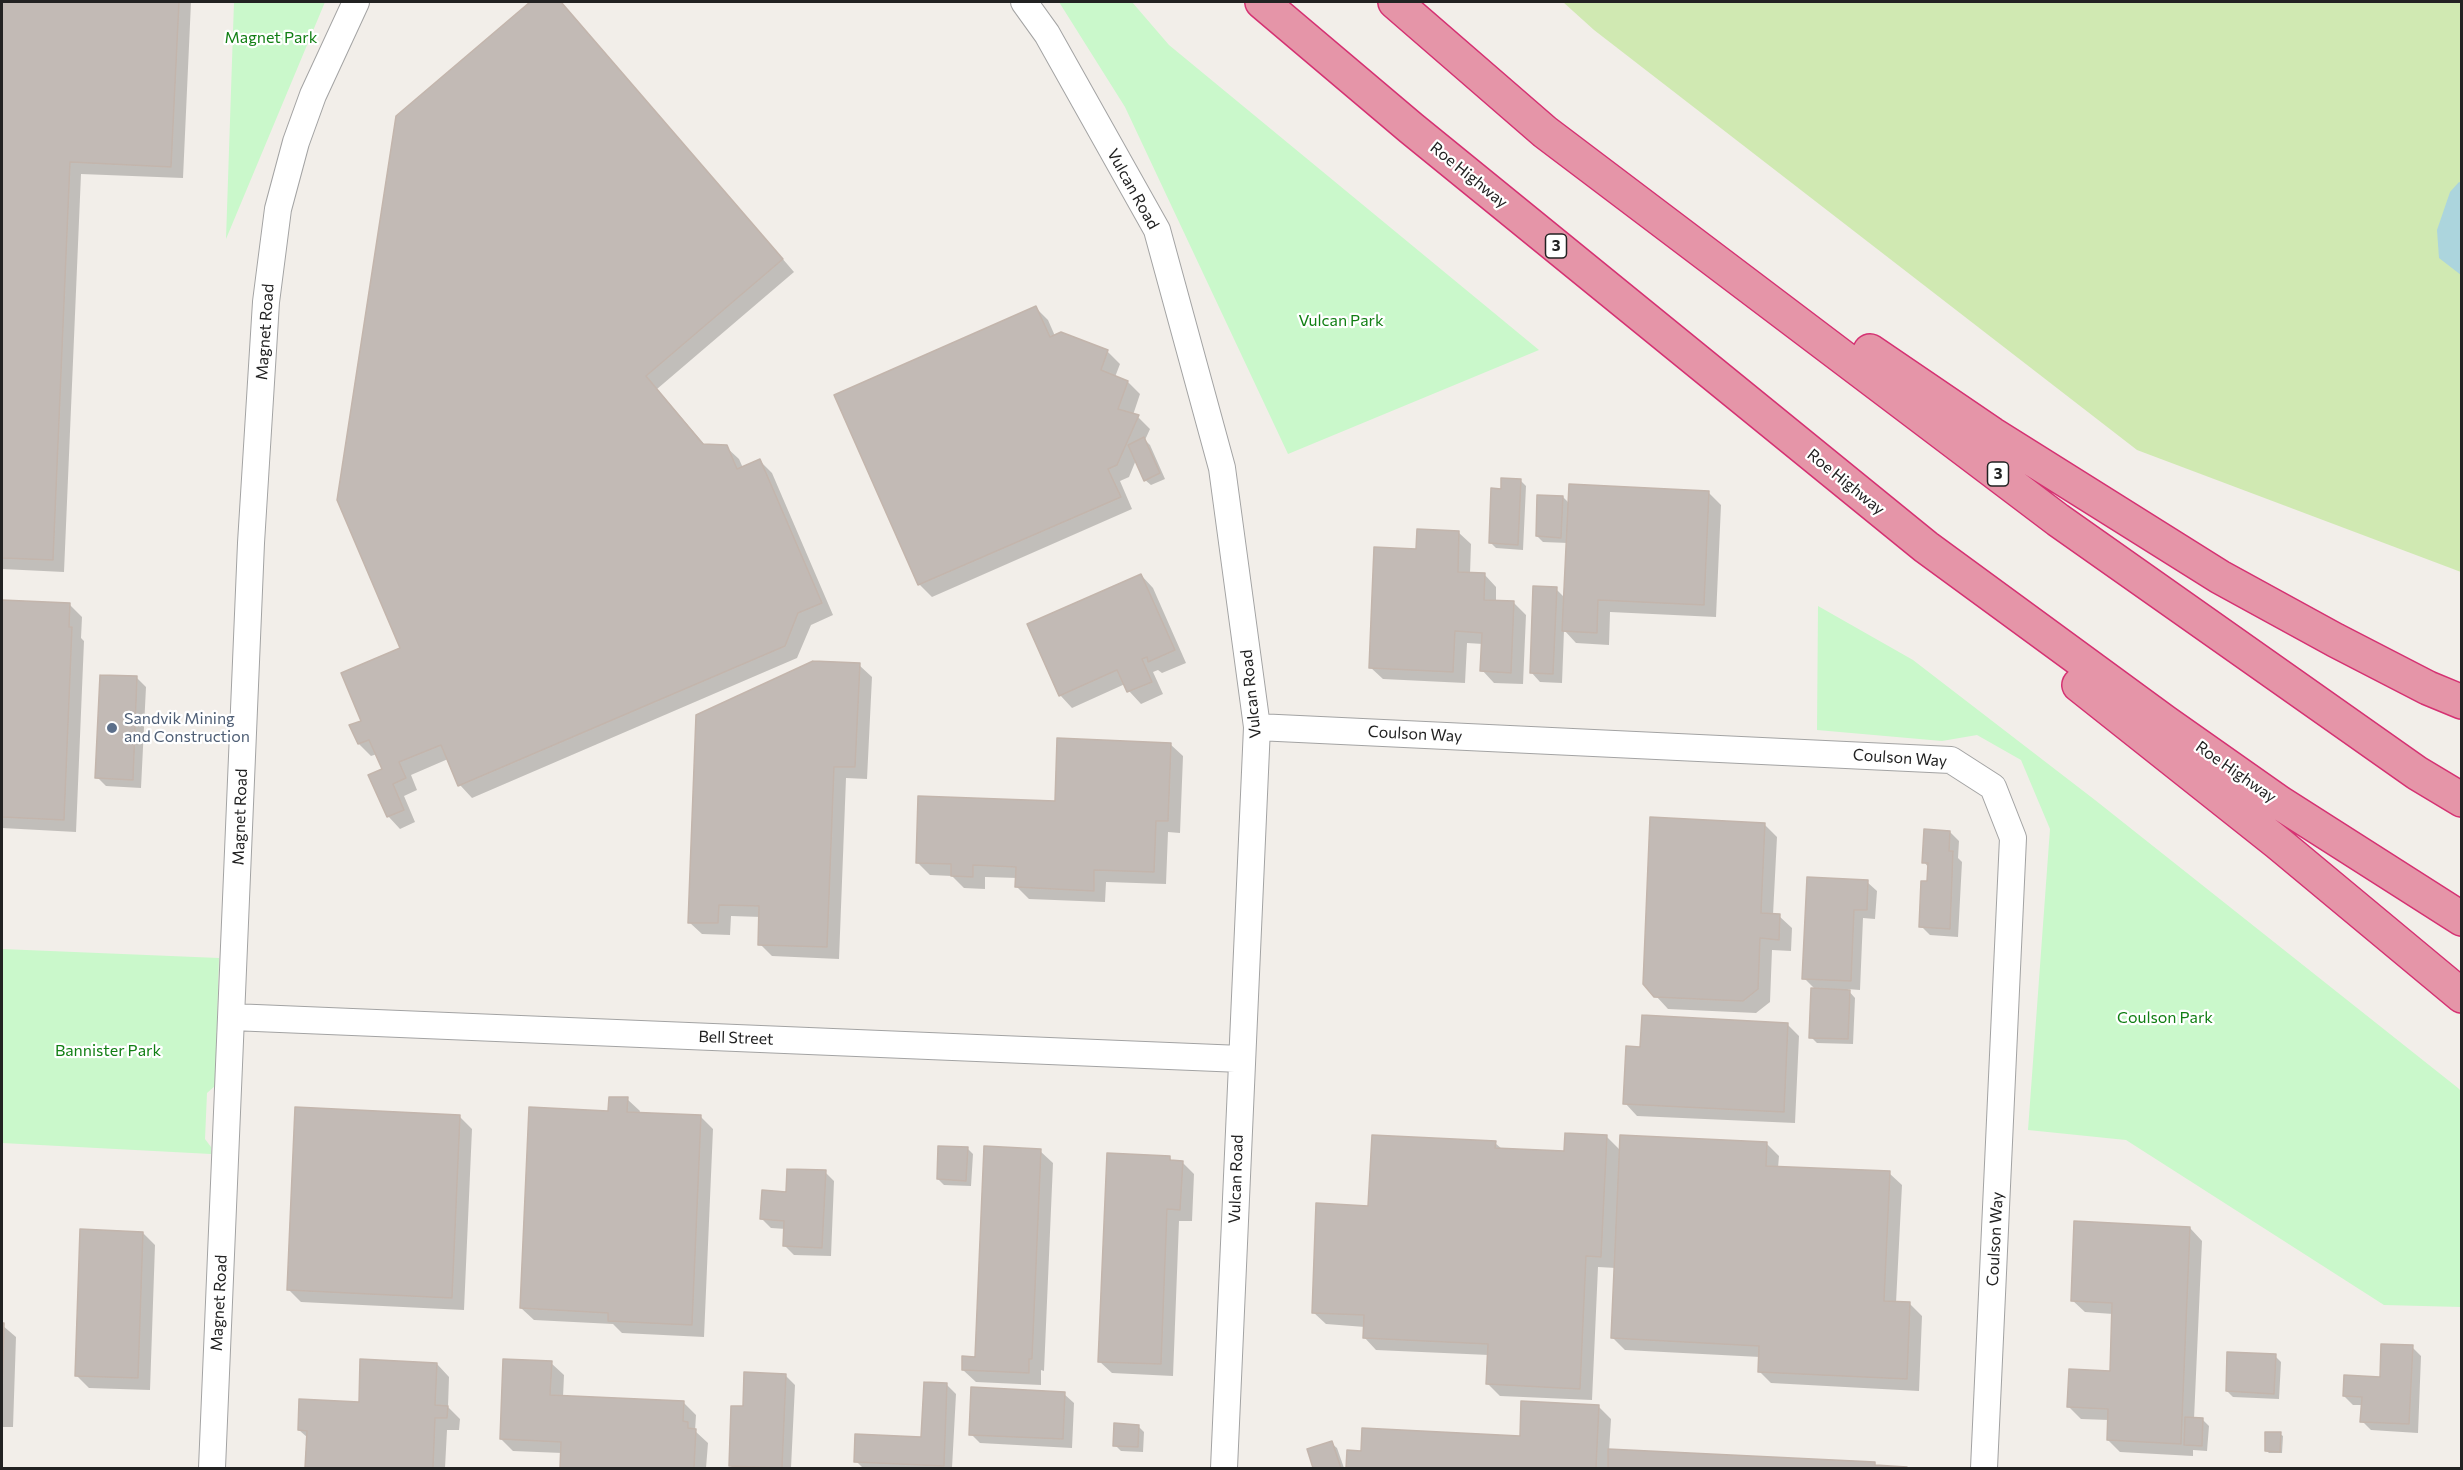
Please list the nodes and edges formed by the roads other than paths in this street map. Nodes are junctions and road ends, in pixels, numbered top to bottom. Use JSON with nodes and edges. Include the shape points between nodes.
{"nodes":[{"id":1,"x":356,"y":2,"type":"edge"},
{"id":2,"x":1024,"y":2,"type":"edge"},
{"id":3,"x":1262,"y":2,"type":"edge"},
{"id":4,"x":1395,"y":2,"type":"edge"},
{"id":5,"x":1545,"y":132,"type":"junction"},
{"id":6,"x":1926,"y":548,"type":"junction"},
{"id":7,"x":2462,"y":702,"type":"edge"},
{"id":8,"x":1257,"y":727,"type":"junction"},
{"id":9,"x":2462,"y":800,"type":"edge"},
{"id":10,"x":2462,"y":919,"type":"edge"},
{"id":11,"x":2462,"y":996,"type":"edge"},
{"id":12,"x":232,"y":1017,"type":"junction"},
{"id":13,"x":1241,"y":1059,"type":"junction"},
{"id":14,"x":212,"y":1468,"type":"edge"},
{"id":15,"x":1224,"y":1468,"type":"edge"},
{"id":16,"x":1984,"y":1468,"type":"edge"}],
"edges":[{"from":1,"to":12,"type":"street","name":"Magnet Road","via":[[296,142],[278,209],[266,302],[251,543]]},
{"from":2,"to":8,"type":"street","name":"Vulcan Road","via":[[1047,34],[1157,230],[1222,468]]},
{"from":3,"to":6,"type":"highway","name":"Roe Highway","number":"3"},
{"from":4,"to":5,"type":"highway","number":"3"},
{"from":5,"to":7,"type":"highway","via":[[1992,434],[2220,577],[2428,688]]},
{"from":5,"to":9,"type":"highway","number":"3","via":[[2058,520],[2417,773]]},
{"from":6,"to":10,"type":"highway","name":"Roe Highway","number":"3","via":[[2270,796]]},
{"from":6,"to":11,"type":"highway","via":[[2094,698],[2278,843]]},
{"from":8,"to":13,"type":"street","name":"Vulcan Road"},
{"from":8,"to":16,"type":"street","name":"Coulson Way","via":[[1951,759],[1993,786],[2013,838]]},
{"from":12,"to":13,"type":"street","name":"Bell Street"},
{"from":12,"to":14,"type":"street","name":"Magnet Road"},
{"from":13,"to":15,"type":"street","name":"Vulcan Road"}]}
